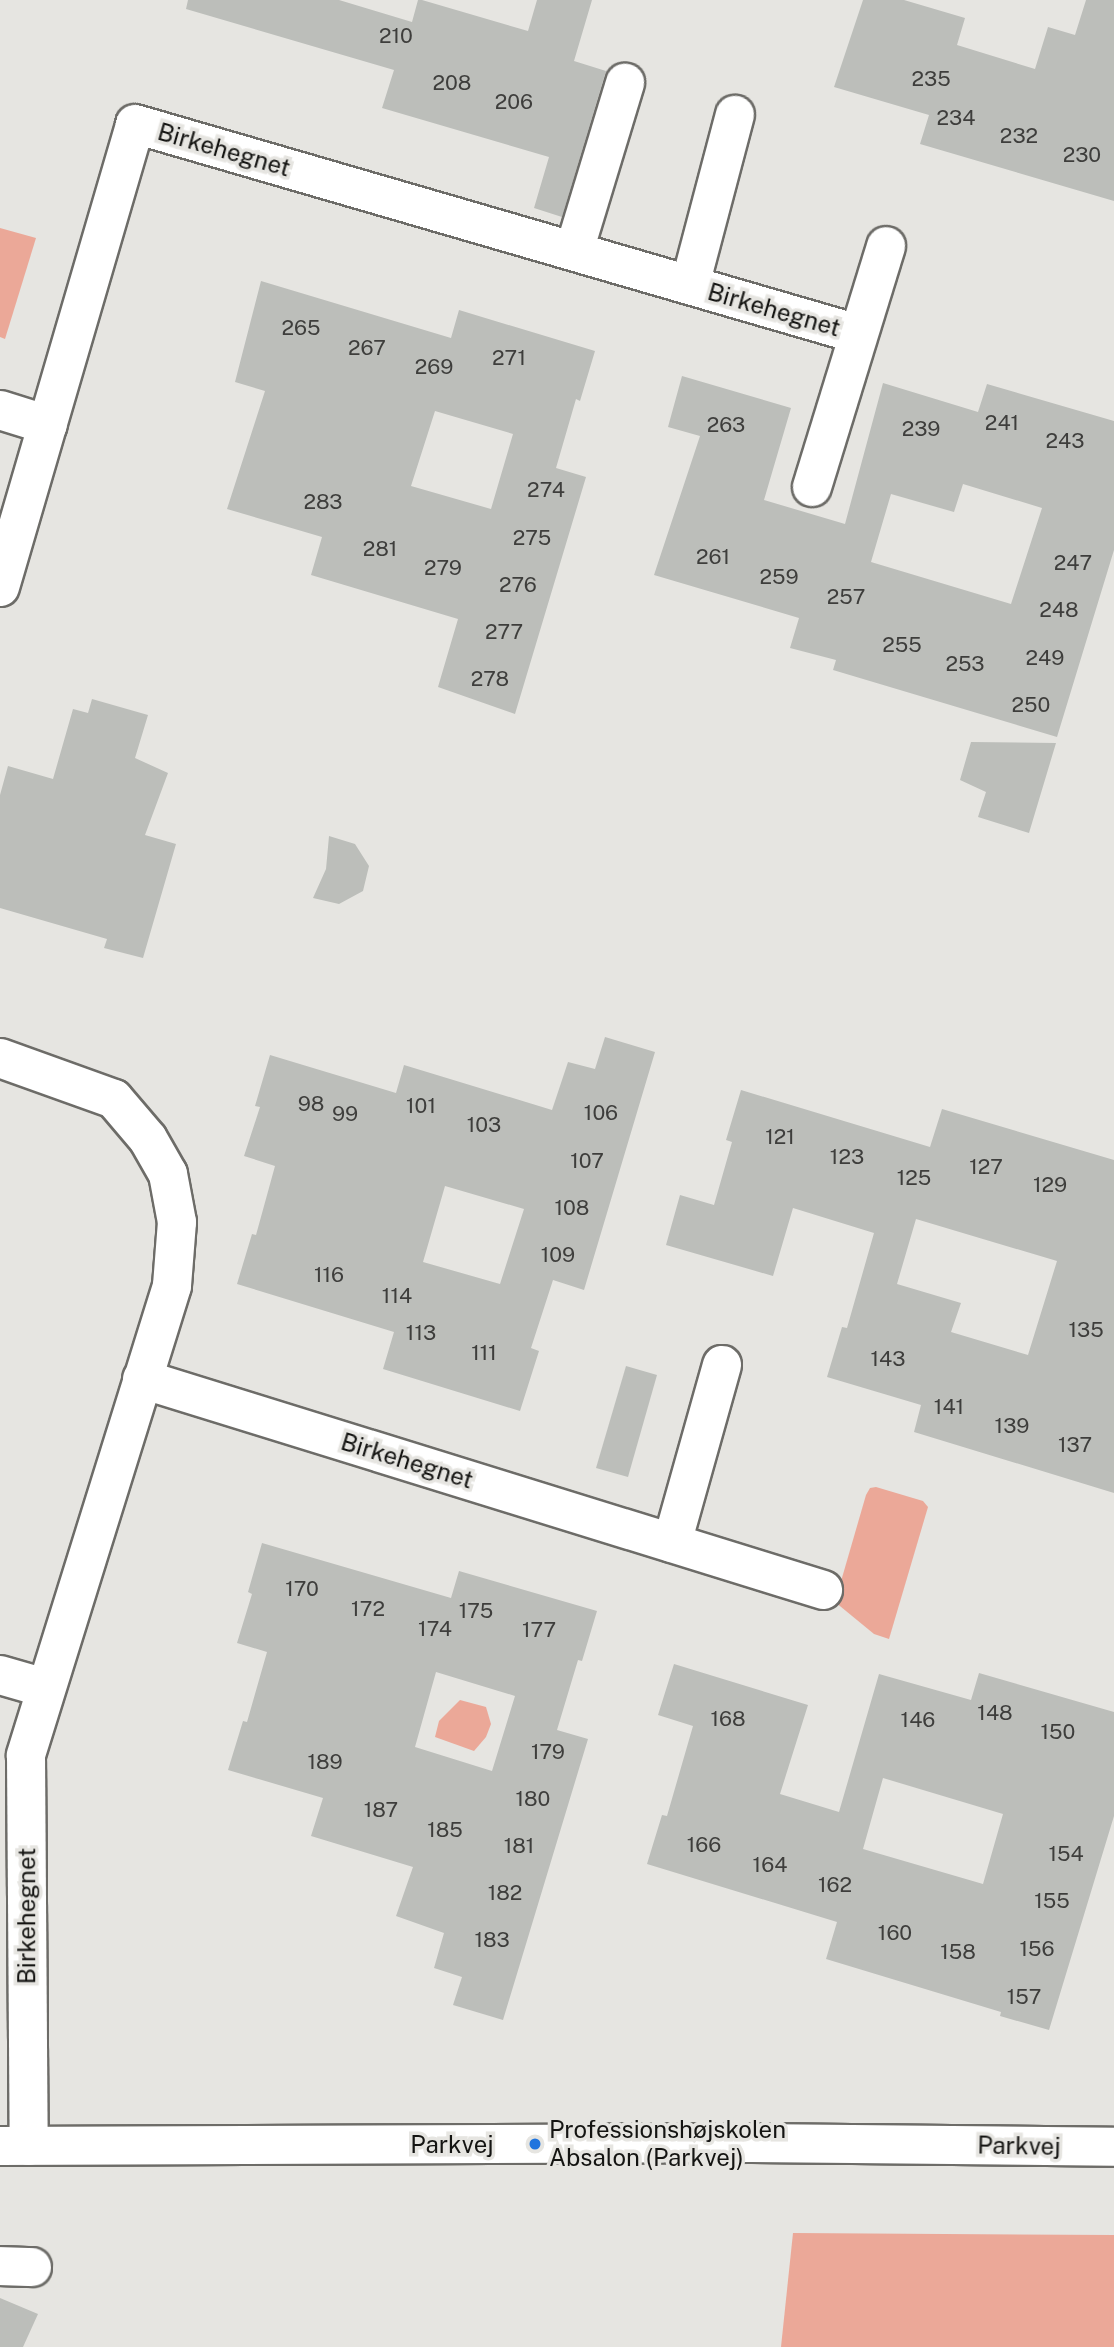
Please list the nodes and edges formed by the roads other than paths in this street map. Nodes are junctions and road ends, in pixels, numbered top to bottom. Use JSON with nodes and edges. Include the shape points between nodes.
{"nodes":[{"id":1,"x":625,"y":83,"type":"dead end"},
{"id":2,"x":735,"y":115,"type":"dead end"},
{"id":3,"x":886,"y":246,"type":"dead end"},
{"id":4,"x":574,"y":251,"type":"junction"},
{"id":5,"x":690,"y":285,"type":"junction"},
{"id":6,"x":858,"y":334,"type":"junction"},
{"id":7,"x":0,"y":410,"type":"edge"},
{"id":8,"x":48,"y":425,"type":"junction"},
{"id":9,"x":812,"y":487,"type":"dead end"},
{"id":10,"x":0,"y":587,"type":"edge"},
{"id":11,"x":0,"y":1058,"type":"edge"},
{"id":12,"x":722,"y":1365,"type":"dead end"},
{"id":13,"x":142,"y":1379,"type":"junction"},
{"id":14,"x":672,"y":1543,"type":"junction"},
{"id":15,"x":823,"y":1590,"type":"dead end"},
{"id":16,"x":0,"y":1675,"type":"edge"},
{"id":17,"x":45,"y":1688,"type":"junction"},
{"id":18,"x":15,"y":2146,"type":"edge"},
{"id":19,"x":1114,"y":2147,"type":"edge"}],
"edges":[{"from":1,"to":4,"type":"street"},
{"from":2,"to":5,"type":"street","name":"Birkehegnet"},
{"from":3,"to":6,"type":"street","name":"Birkehegnet"},
{"from":4,"to":5,"type":"street","name":"Birkehegnet"},
{"from":4,"to":8,"type":"street","name":"Birkehegnet","via":[[135,124]]},
{"from":5,"to":6,"type":"street","name":"Birkehegnet"},
{"from":6,"to":9,"type":"street","name":"Birkehegnet"},
{"from":7,"to":8,"type":"street"},
{"from":8,"to":10,"type":"street","name":"Birkehegnet"},
{"from":11,"to":13,"type":"street","name":"Birkehegnet","via":[[114,1099],[148,1139],[168,1174],[177,1222],[172,1286]]},
{"from":12,"to":14,"type":"street"},
{"from":13,"to":14,"type":"street","name":"Birkehegnet"},
{"from":13,"to":17,"type":"street","name":"Birkehegnet"},
{"from":14,"to":15,"type":"street","name":"Birkehegnet"},
{"from":16,"to":17,"type":"street"},
{"from":17,"to":18,"type":"street","name":"Birkehegnet","via":[[26,1756]]},
{"from":18,"to":19,"type":"street","name":"Parkvej","via":[[752,2143]]}]}
